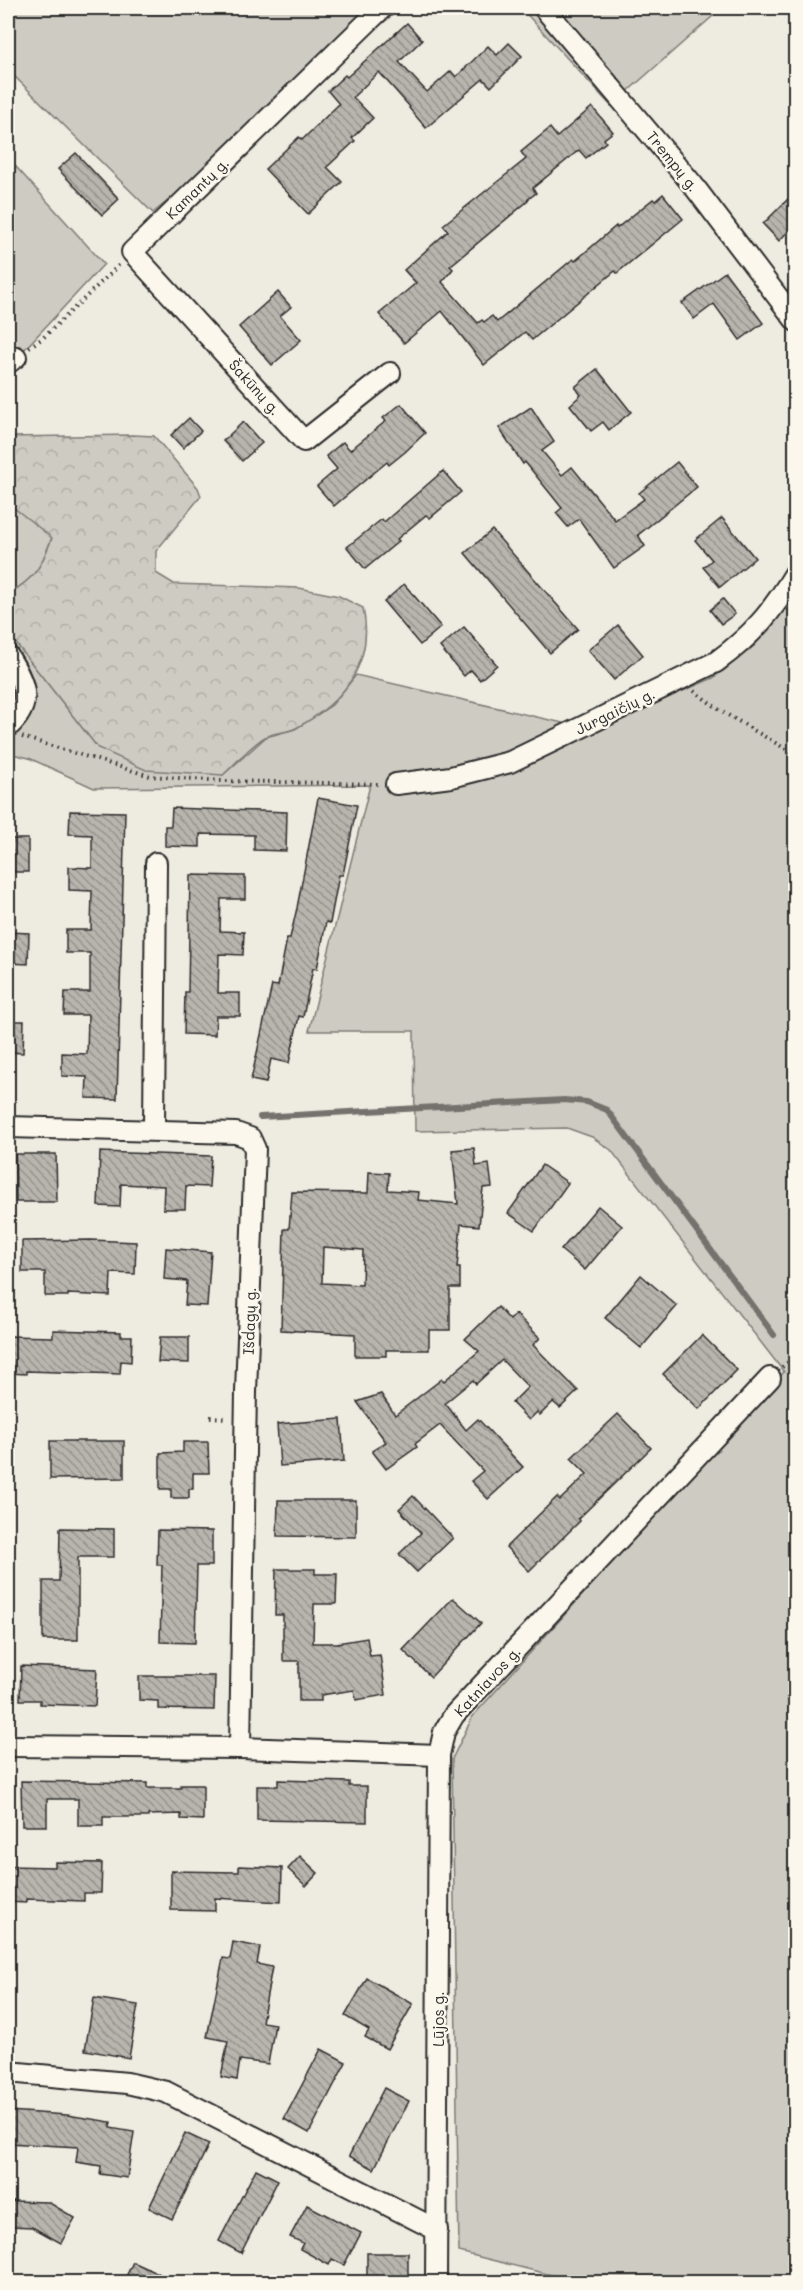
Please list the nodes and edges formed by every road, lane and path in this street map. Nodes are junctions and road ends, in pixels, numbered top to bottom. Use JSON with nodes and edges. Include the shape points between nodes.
{"nodes":[{"id":1,"x":382,"y":8,"type":"edge"},
{"id":2,"x":546,"y":8,"type":"edge"},
{"id":3,"x":132,"y":252,"type":"junction"},
{"id":4,"x":795,"y":321,"type":"edge"},
{"id":5,"x":12,"y":360,"type":"edge"},
{"id":6,"x":390,"y":373,"type":"dead end"},
{"id":7,"x":795,"y":572,"type":"edge"},
{"id":8,"x":8,"y":656,"type":"edge"},
{"id":9,"x":679,"y":681,"type":"junction"},
{"id":10,"x":12,"y":731,"type":"edge"},
{"id":11,"x":795,"y":755,"type":"edge"},
{"id":12,"x":396,"y":784,"type":"joint"},
{"id":13,"x":156,"y":863,"type":"dead end"},
{"id":14,"x":8,"y":1127,"type":"edge"},
{"id":15,"x":154,"y":1130,"type":"junction"},
{"id":16,"x":770,"y":1378,"type":"dead end"},
{"id":17,"x":8,"y":1746,"type":"edge"},
{"id":18,"x":240,"y":1748,"type":"junction"},
{"id":19,"x":439,"y":1755,"type":"junction"},
{"id":20,"x":8,"y":2072,"type":"edge"},
{"id":21,"x":437,"y":2230,"type":"junction"},
{"id":22,"x":436,"y":2283,"type":"edge"}],
"edges":[{"from":1,"to":3,"type":"street","name":"Kamantų g."},
{"from":2,"to":4,"type":"street","name":"Trempų g.","via":[[693,185]]},
{"from":3,"to":5,"type":"path","via":[[43,338]]},
{"from":3,"to":6,"type":"street","name":"Šakūnų g.","via":[[304,441]]},
{"from":7,"to":9,"type":"street","name":"Jurgaičių g.","via":[[777,603],[745,641]]},
{"from":8,"to":10,"type":"street","via":[[22,682],[25,701]]},
{"from":9,"to":11,"type":"path"},
{"from":9,"to":12,"type":"street","name":"Jurgaičių g.","via":[[510,762],[451,777]]},
{"from":10,"to":12,"type":"path","via":[[150,776]]},
{"from":13,"to":15,"type":"street"},
{"from":14,"to":15,"type":"street","name":"Išdagų g."},
{"from":15,"to":18,"type":"street","name":"Išdagų g.","via":[[236,1133],[250,1138],[255,1149]]},
{"from":16,"to":19,"type":"street","name":"Katniavos g.","via":[[454,1715],[444,1732]]},
{"from":17,"to":18,"type":"street"},
{"from":18,"to":19,"type":"street"},
{"from":19,"to":21,"type":"street","name":"Lūjos g."},
{"from":20,"to":21,"type":"street","via":[[127,2083],[166,2092]]},
{"from":21,"to":22,"type":"street","name":"Lūjos g."}]}
